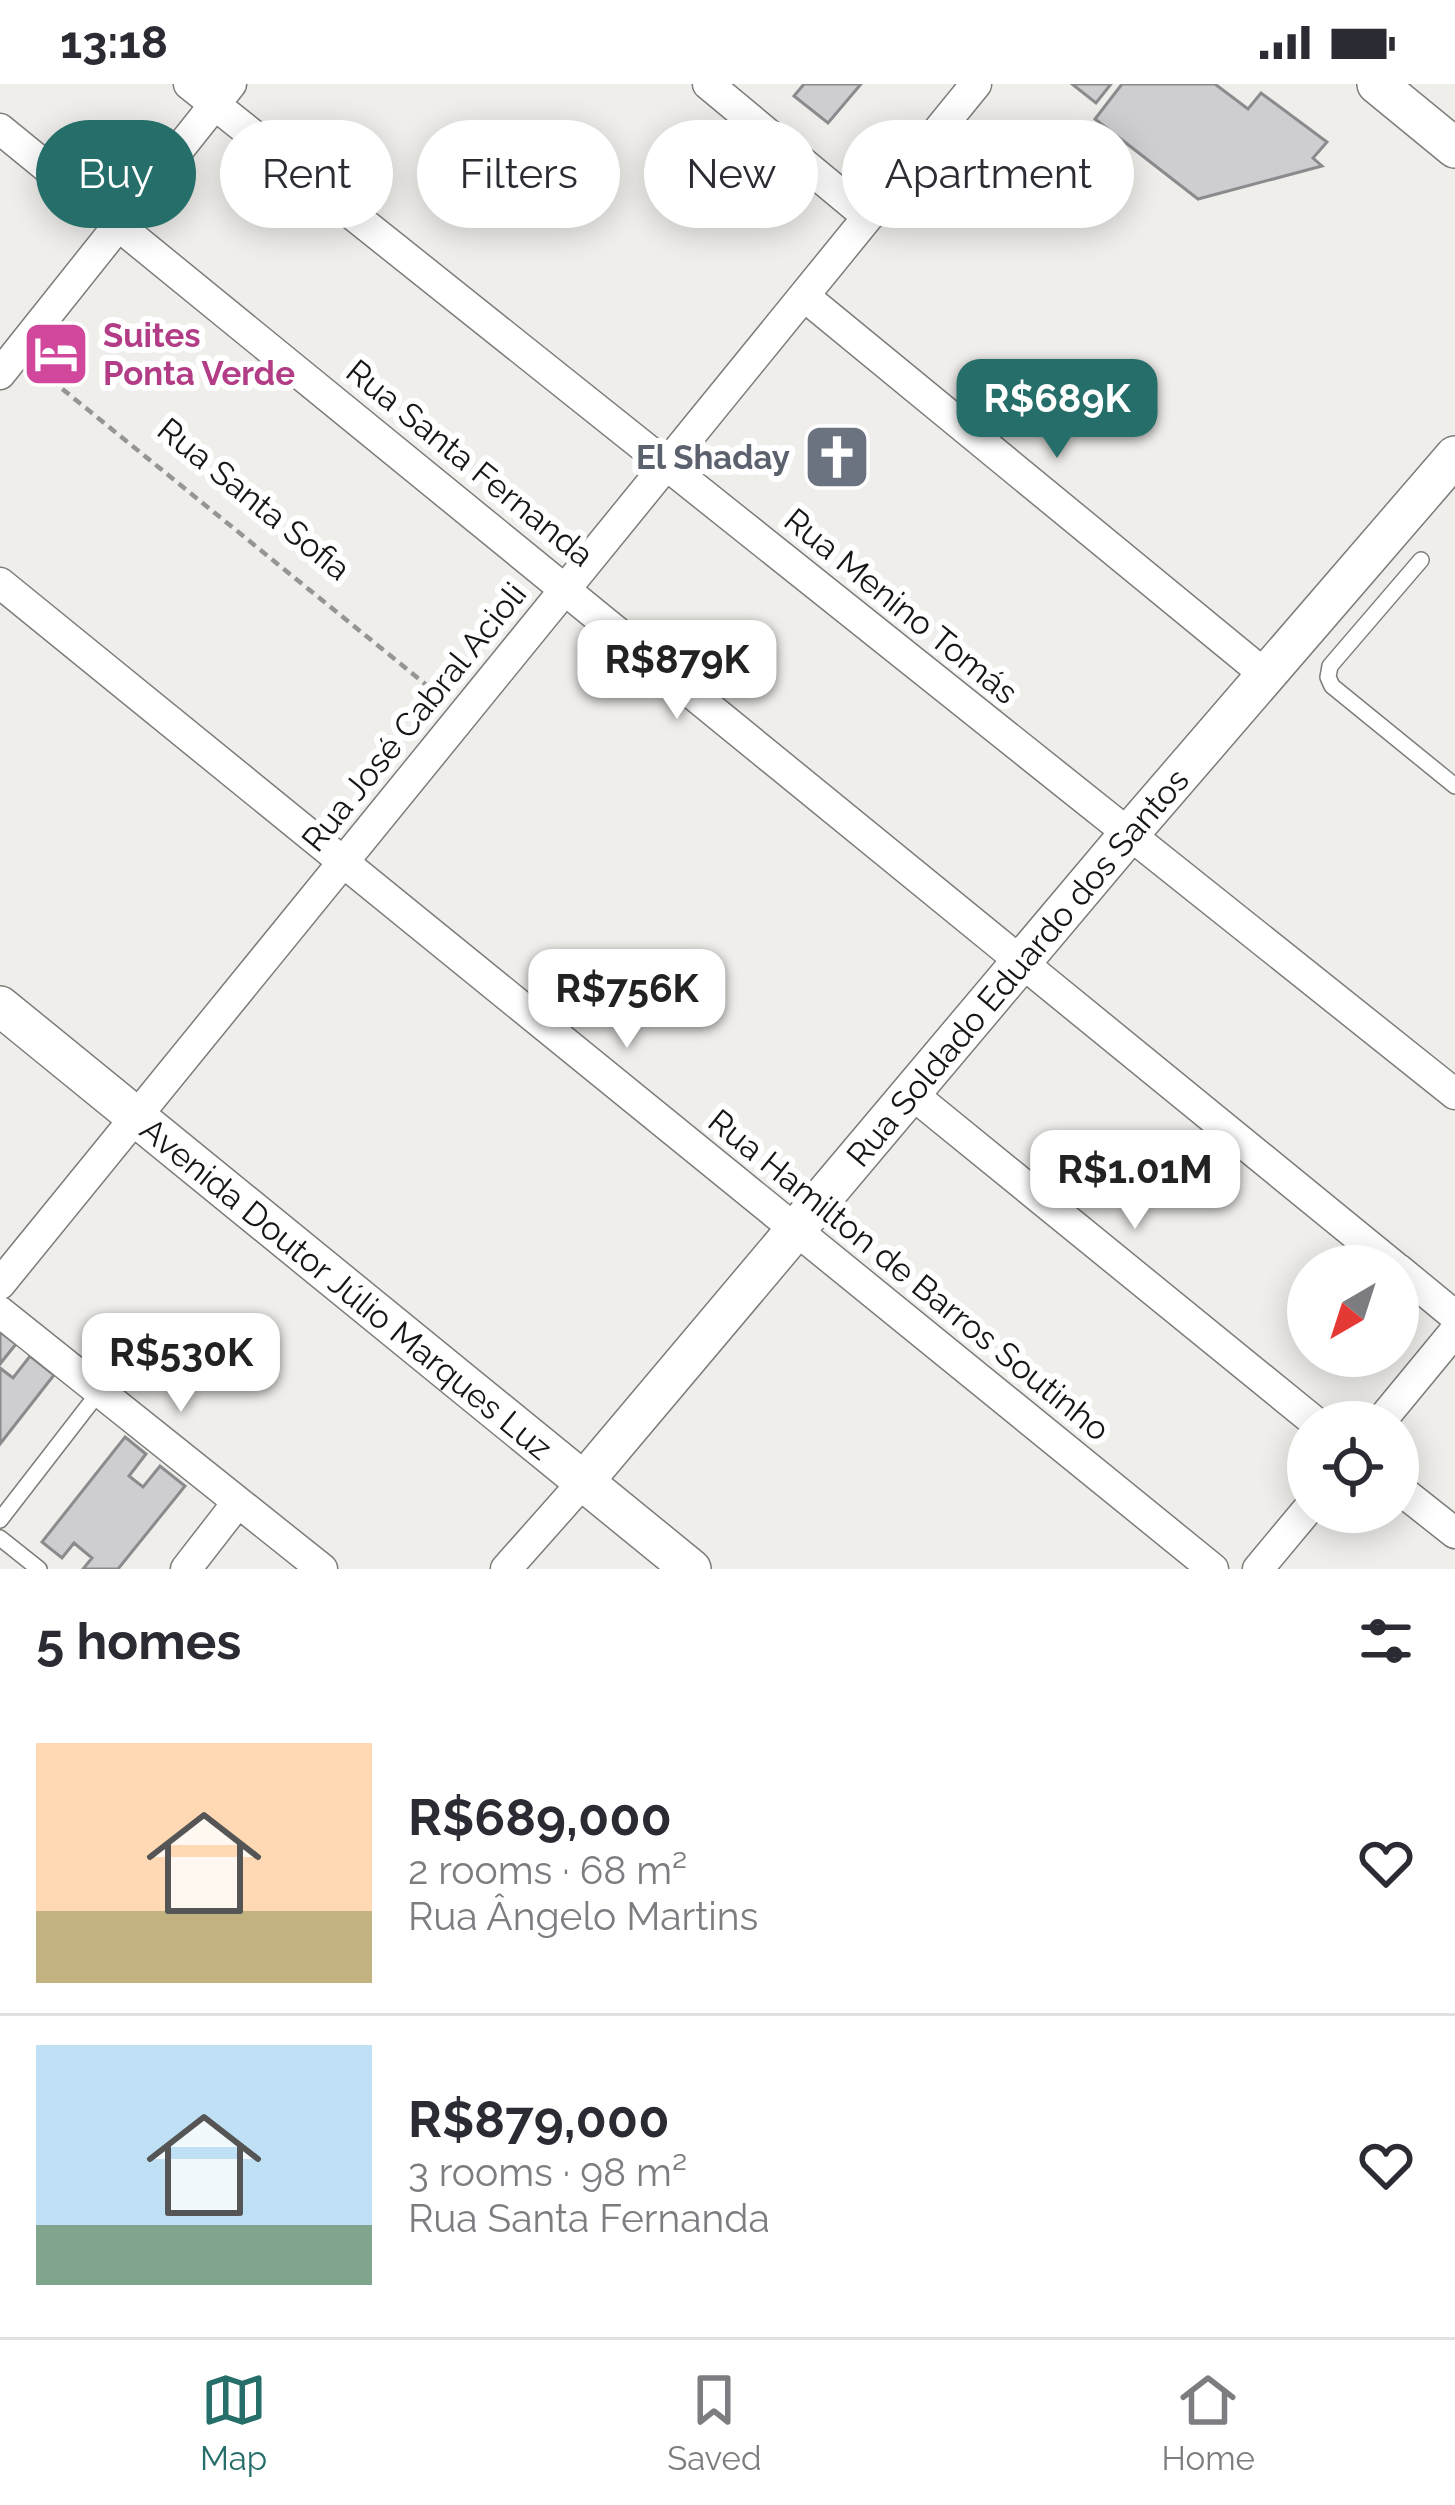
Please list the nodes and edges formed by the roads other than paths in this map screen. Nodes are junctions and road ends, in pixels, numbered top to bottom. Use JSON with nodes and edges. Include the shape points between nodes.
{"nodes":[{"id":1,"x":190,"y":84,"type":"edge"},
{"id":2,"x":709,"y":84,"type":"edge"},
{"id":3,"x":976,"y":84,"type":"edge"},
{"id":4,"x":1377,"y":84,"type":"edge"},
{"id":5,"x":223,"y":94,"type":"edge"},
{"id":6,"x":947,"y":120,"type":"edge"},
{"id":7,"x":0,"y":128,"type":"edge"},
{"id":8,"x":196,"y":128,"type":"edge"},
{"id":9,"x":1455,"y":148,"type":"edge"},
{"id":10,"x":36,"y":157,"type":"edge"},
{"id":11,"x":842,"y":195,"type":"edge"},
{"id":12,"x":116,"y":228,"type":"edge"},
{"id":13,"x":124,"y":228,"type":"edge"},
{"id":14,"x":859,"y":228,"type":"edge"},
{"id":15,"x":804,"y":296,"type":"junction"},
{"id":16,"x":9,"y":363,"type":"edge"},
{"id":17,"x":1455,"y":456,"type":"edge"},
{"id":18,"x":667,"y":464,"type":"junction"},
{"id":19,"x":1421,"y":560,"type":"dead end"},
{"id":20,"x":0,"y":583,"type":"edge"},
{"id":21,"x":566,"y":588,"type":"junction"},
{"id":22,"x":1268,"y":676,"type":"junction"},
{"id":23,"x":1455,"y":786,"type":"edge"},
{"id":24,"x":1130,"y":834,"type":"junction"},
{"id":25,"x":343,"y":862,"type":"junction"},
{"id":26,"x":1023,"y":964,"type":"junction"},
{"id":27,"x":0,"y":1006,"type":"edge"},
{"id":28,"x":912,"y":1094,"type":"junction"},
{"id":29,"x":1455,"y":1094,"type":"edge"},
{"id":30,"x":135,"y":1116,"type":"junction"},
{"id":31,"x":796,"y":1230,"type":"junction"},
{"id":32,"x":1368,"y":1245,"type":"edge"},
{"id":33,"x":0,"y":1283,"type":"edge"},
{"id":34,"x":1419,"y":1287,"type":"edge"},
{"id":35,"x":0,"y":1312,"type":"edge"},
{"id":36,"x":1455,"y":1316,"type":"edge"},
{"id":37,"x":1455,"y":1331,"type":"edge"},
{"id":38,"x":100,"y":1392,"type":"junction"},
{"id":39,"x":1289,"y":1401,"type":"edge"},
{"id":40,"x":1397,"y":1401,"type":"edge"},
{"id":41,"x":584,"y":1481,"type":"junction"},
{"id":42,"x":238,"y":1502,"type":"junction"},
{"id":43,"x":1419,"y":1505,"type":"edge"},
{"id":44,"x":0,"y":1520,"type":"edge"},
{"id":45,"x":1288,"y":1533,"type":"edge"},
{"id":46,"x":1455,"y":1533,"type":"edge"},
{"id":47,"x":0,"y":1538,"type":"edge"},
{"id":48,"x":39,"y":1569,"type":"edge"},
{"id":49,"x":186,"y":1569,"type":"edge"},
{"id":50,"x":322,"y":1569,"type":"edge"},
{"id":51,"x":506,"y":1569,"type":"edge"},
{"id":52,"x":691,"y":1569,"type":"edge"},
{"id":53,"x":1213,"y":1569,"type":"edge"},
{"id":54,"x":1258,"y":1569,"type":"edge"}],
"edges":[{"from":1,"to":5,"type":"street","name":"Rua Menino Tomás"},
{"from":2,"to":11,"type":"street"},
{"from":3,"to":6,"type":"street","name":"Rua José Cabral Acioli"},
{"from":4,"to":9,"type":"street"},
{"from":5,"to":8,"type":"street"},
{"from":5,"to":18,"type":"street","name":"Rua Menino Tomás"},
{"from":7,"to":10,"type":"street","name":"Rua Santa Fernanda"},
{"from":12,"to":16,"type":"street"},
{"from":13,"to":21,"type":"street","name":"Rua Santa Fernanda"},
{"from":14,"to":15,"type":"street","name":"Rua José Cabral Acioli"},
{"from":15,"to":18,"type":"street","name":"Rua José Cabral Acioli"},
{"from":15,"to":22,"type":"street"},
{"from":17,"to":22,"type":"street","name":"Rua Soldado Eduardo dos Santos"},
{"from":18,"to":21,"type":"street","name":"Rua José Cabral Acioli"},
{"from":18,"to":24,"type":"street","name":"Rua Menino Tomás"},
{"from":19,"to":23,"type":"lane","via":[[1328,677]]},
{"from":20,"to":25,"type":"street","name":"Rua Hamilton de Barros Soutinho"},
{"from":21,"to":25,"type":"street","name":"Rua José Cabral Acioli"},
{"from":21,"to":26,"type":"street","name":"Rua Santa Fernanda"},
{"from":22,"to":24,"type":"street","name":"Rua Soldado Eduardo dos Santos"},
{"from":24,"to":26,"type":"street","name":"Rua Soldado Eduardo dos Santos"},
{"from":24,"to":29,"type":"street","name":"Rua Menino Tomás"},
{"from":25,"to":30,"type":"street","name":"Rua José Cabral Acioli"},
{"from":25,"to":31,"type":"street","name":"Rua Hamilton de Barros Soutinho"},
{"from":26,"to":28,"type":"street","name":"Rua Soldado Eduardo dos Santos"},
{"from":26,"to":32,"type":"street","name":"Rua Santa Fernanda"},
{"from":27,"to":30,"type":"street","name":"Avenida Doutor Júlio Marques Luz"},
{"from":28,"to":31,"type":"street","name":"Rua Soldado Eduardo dos Santos"},
{"from":28,"to":39,"type":"street"},
{"from":30,"to":33,"type":"street","name":"Rua José Cabral Acioli"},
{"from":30,"to":41,"type":"street","name":"Avenida Doutor Júlio Marques Luz"},
{"from":31,"to":41,"type":"street","name":"Rua Soldado Eduardo dos Santos"},
{"from":31,"to":53,"type":"street","name":"Rua Hamilton de Barros Soutinho"},
{"from":34,"to":36,"type":"street","name":"Rua Santa Fernanda"},
{"from":35,"to":38,"type":"street"},
{"from":37,"to":40,"type":"street"},
{"from":38,"to":42,"type":"street"},
{"from":38,"to":44,"type":"lane"},
{"from":41,"to":51,"type":"street"},
{"from":41,"to":52,"type":"street","name":"Avenida Doutor Júlio Marques Luz"},
{"from":42,"to":49,"type":"street"},
{"from":42,"to":50,"type":"street"},
{"from":43,"to":46,"type":"street"},
{"from":45,"to":54,"type":"street"},
{"from":47,"to":48,"type":"lane"}]}
